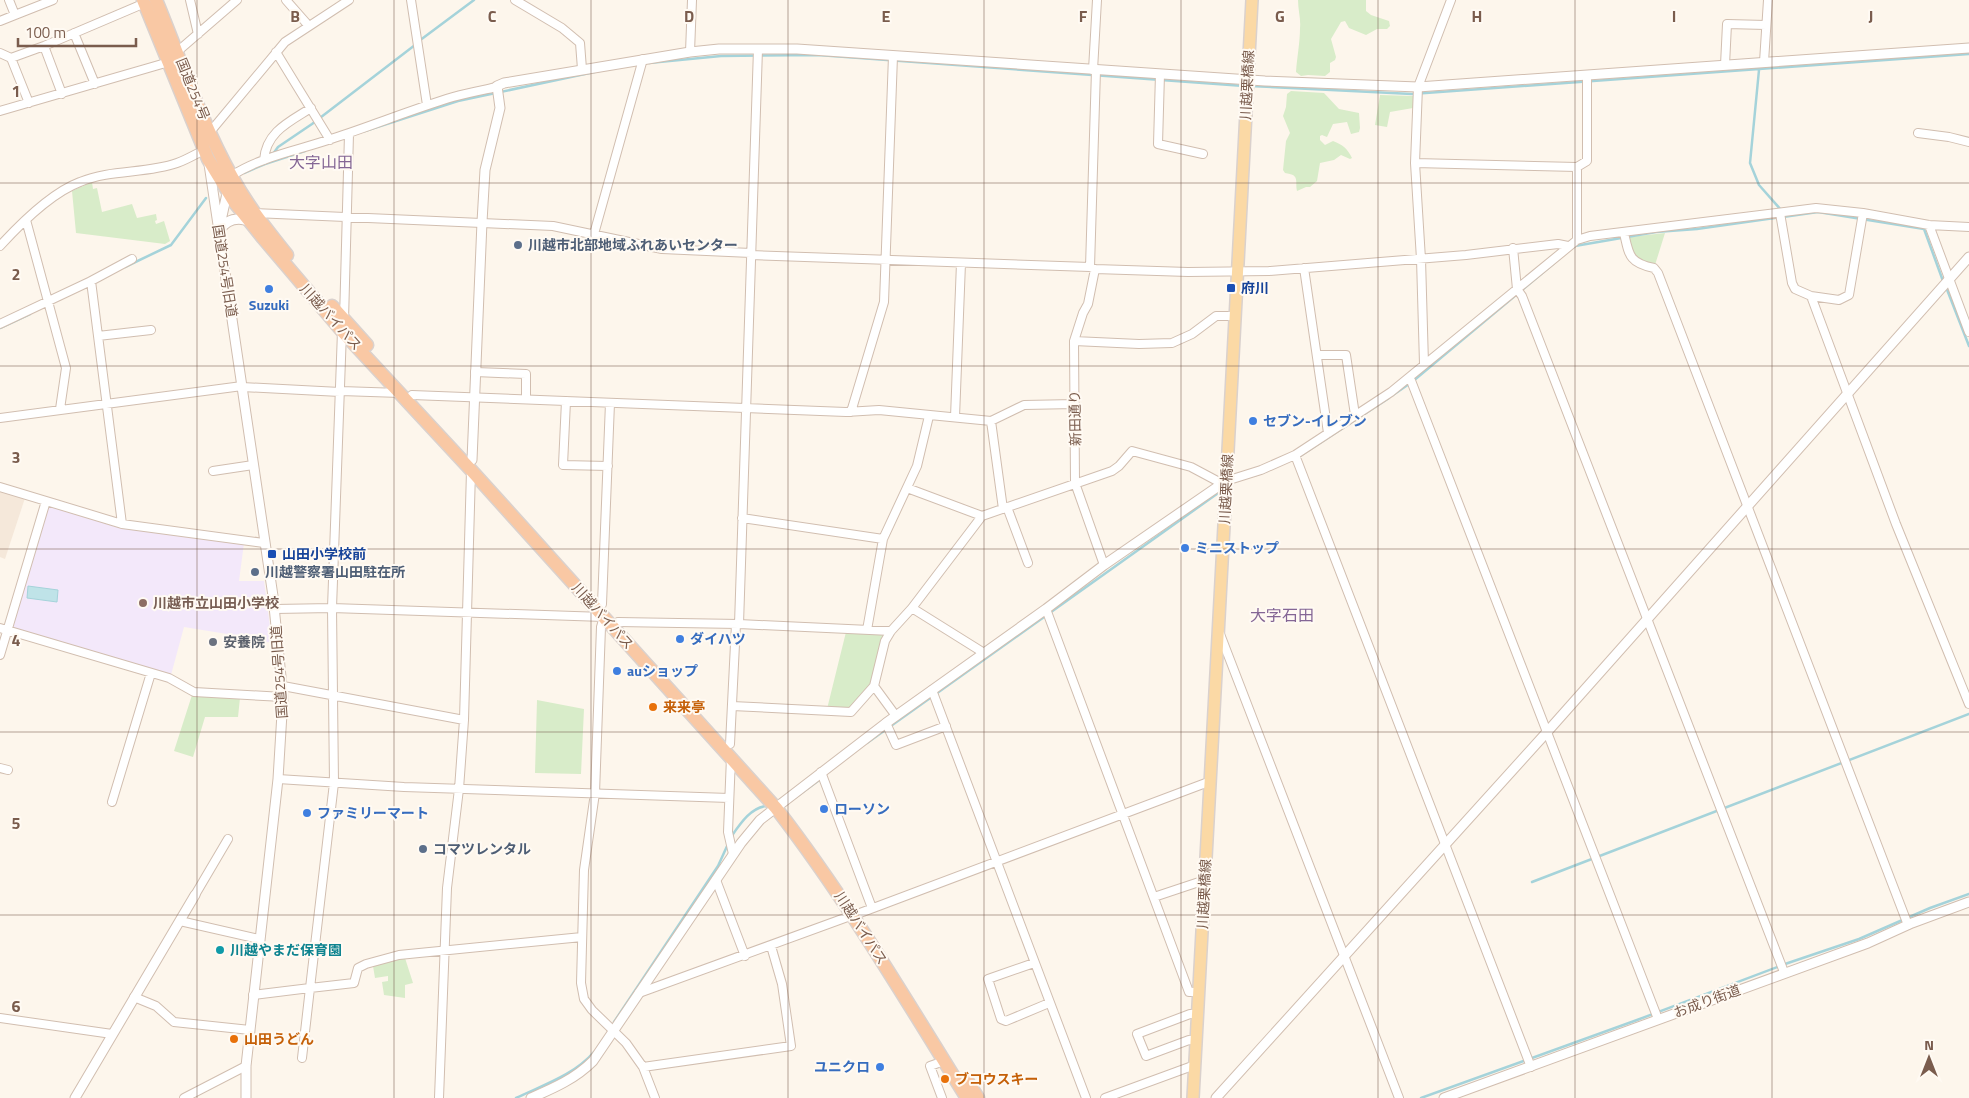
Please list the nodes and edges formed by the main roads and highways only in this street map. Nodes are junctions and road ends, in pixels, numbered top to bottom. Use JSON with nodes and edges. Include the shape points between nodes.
{"nodes":[{"id":1,"x":1252,"y":0,"type":"edge"},
{"id":2,"x":148,"y":1,"type":"edge"},
{"id":3,"x":206,"y":154,"type":"joint"},
{"id":4,"x":232,"y":176,"type":"joint"},
{"id":5,"x":252,"y":217,"type":"junction"},
{"id":6,"x":472,"y":465,"type":"junction"},
{"id":7,"x":730,"y":751,"type":"junction"},
{"id":8,"x":862,"y":912,"type":"junction"},
{"id":9,"x":967,"y":1098,"type":"edge"},
{"id":10,"x":978,"y":1098,"type":"edge"},
{"id":11,"x":1193,"y":1098,"type":"edge"}],
"edges":[{"from":1,"to":11,"type":"main road","name":"川越栗橋線","via":[[1223,482],[1219,632]]},
{"from":2,"to":3,"type":"highway","name":"国道254号"},
{"from":2,"to":4,"type":"highway","name":"国道254号","via":[[178,51],[210,132]]},
{"from":3,"to":5,"type":"highway","name":"川越バイパス","via":[[227,193]]},
{"from":4,"to":5,"type":"highway","name":"川越バイパス"},
{"from":5,"to":6,"type":"highway","name":"川越バイパス","via":[[343,325]]},
{"from":6,"to":7,"type":"highway","name":"川越バイパス","via":[[602,604]]},
{"from":6,"to":7,"type":"highway","name":"川越バイパス","via":[[604,617]]},
{"from":7,"to":8,"type":"highway","name":"川越バイパス","via":[[779,806],[809,851]]},
{"from":8,"to":9,"type":"highway","name":"川越バイパス"},
{"from":8,"to":10,"type":"highway","name":"川越バイパス"}]}
